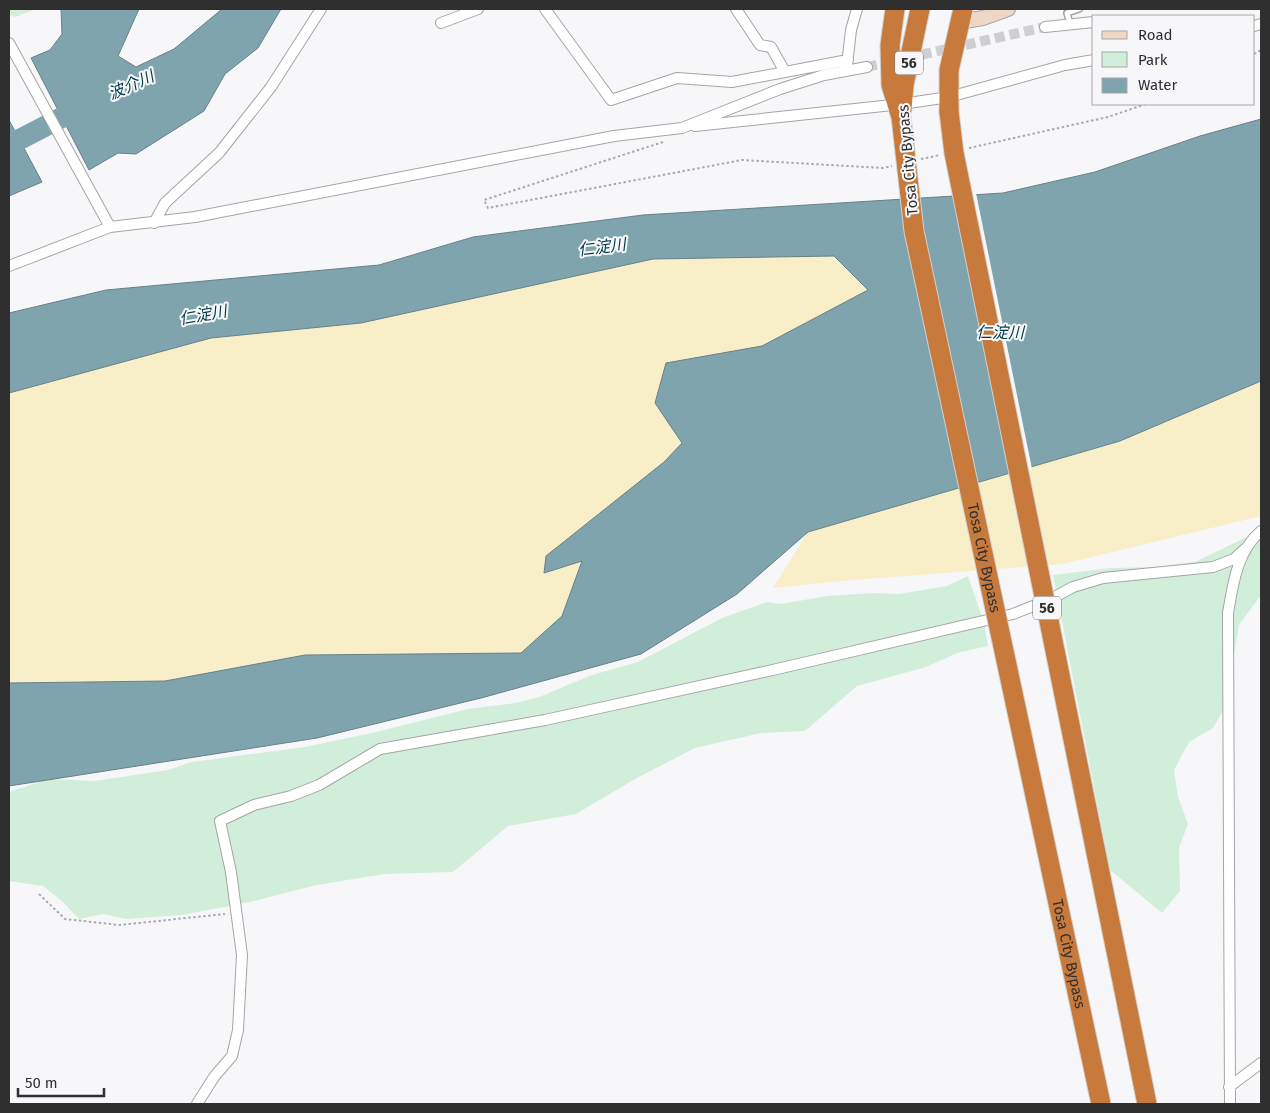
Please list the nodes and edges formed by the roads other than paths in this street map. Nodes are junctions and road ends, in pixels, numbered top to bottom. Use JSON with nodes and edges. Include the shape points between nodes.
{"nodes":[{"id":1,"x":321,"y":9,"type":"edge"},
{"id":2,"x":478,"y":9,"type":"edge"},
{"id":3,"x":545,"y":9,"type":"edge"},
{"id":4,"x":736,"y":9,"type":"edge"},
{"id":5,"x":857,"y":9,"type":"edge"},
{"id":6,"x":895,"y":9,"type":"edge"},
{"id":7,"x":920,"y":9,"type":"edge"},
{"id":8,"x":1008,"y":9,"type":"edge"},
{"id":9,"x":1079,"y":9,"type":"edge"},
{"id":10,"x":961,"y":15,"type":"edge"},
{"id":11,"x":1092,"y":22,"type":"edge"},
{"id":12,"x":441,"y":23,"type":"dead end"},
{"id":13,"x":1070,"y":24,"type":"junction"},
{"id":14,"x":1045,"y":27,"type":"tunnel mouth"},
{"id":15,"x":9,"y":43,"type":"edge"},
{"id":16,"x":848,"y":60,"type":"junction"},
{"id":17,"x":1092,"y":61,"type":"edge"},
{"id":18,"x":867,"y":67,"type":"tunnel mouth"},
{"id":19,"x":847,"y":71,"type":"junction"},
{"id":20,"x":785,"y":72,"type":"junction"},
{"id":21,"x":949,"y":104,"type":"junction"},
{"id":22,"x":900,"y":109,"type":"junction"},
{"id":23,"x":679,"y":128,"type":"junction"},
{"id":24,"x":154,"y":222,"type":"junction"},
{"id":25,"x":110,"y":228,"type":"junction"},
{"id":26,"x":9,"y":266,"type":"edge"},
{"id":27,"x":1261,"y":531,"type":"edge"},
{"id":28,"x":1245,"y":549,"type":"junction"},
{"id":29,"x":1261,"y":1063,"type":"edge"},
{"id":30,"x":1229,"y":1087,"type":"junction"},
{"id":31,"x":196,"y":1104,"type":"edge"},
{"id":32,"x":1101,"y":1104,"type":"edge"},
{"id":33,"x":1147,"y":1104,"type":"edge"},
{"id":34,"x":1230,"y":1104,"type":"edge"}],
"edges":[{"from":1,"to":24,"type":"street","via":[[271,87],[219,153],[165,203]]},
{"from":2,"to":12,"type":"street"},
{"from":3,"to":20,"type":"street","via":[[611,100],[677,78],[732,82]]},
{"from":4,"to":20,"type":"street","via":[[760,45],[771,47]]},
{"from":5,"to":16,"type":"street"},
{"from":6,"to":22,"type":"highway","via":[[890,45],[891,85]]},
{"from":7,"to":22,"type":"highway","name":"Tosa City Bypass","number":"56"},
{"from":8,"to":10,"type":"street","via":[[983,18]]},
{"from":9,"to":13,"type":"lane","via":[[1067,13]]},
{"from":10,"to":21,"type":"highway","number":"56","via":[[949,70]]},
{"from":11,"to":13,"type":"street"},
{"from":13,"to":14,"type":"street"},
{"from":15,"to":25,"type":"street"},
{"from":16,"to":19,"type":"street"},
{"from":16,"to":20,"type":"street"},
{"from":17,"to":21,"type":"street"},
{"from":18,"to":19,"type":"street"},
{"from":19,"to":23,"type":"street","via":[[780,89]]},
{"from":21,"to":22,"type":"street"},
{"from":21,"to":33,"type":"highway","number":"56","bridge":true,"via":[[954,153]]},
{"from":22,"to":23,"type":"street"},
{"from":22,"to":32,"type":"highway","name":"Tosa City Bypass","number":"56","bridge":true,"via":[[914,231]]},
{"from":23,"to":24,"type":"street","via":[[614,136],[195,217]]},
{"from":24,"to":25,"type":"street"},
{"from":25,"to":26,"type":"street"},
{"from":27,"to":28,"type":"street"},
{"from":28,"to":30,"type":"street","via":[[1233,581],[1228,613]]},
{"from":28,"to":31,"type":"street","via":[[1234,559],[1213,567],[1103,578],[1073,587],[1013,614],[777,669],[545,720],[380,749],[319,785],[254,805],[220,821],[231,872],[242,954],[238,1030],[232,1056]]},
{"from":29,"to":30,"type":"street"},
{"from":30,"to":34,"type":"street"}]}
